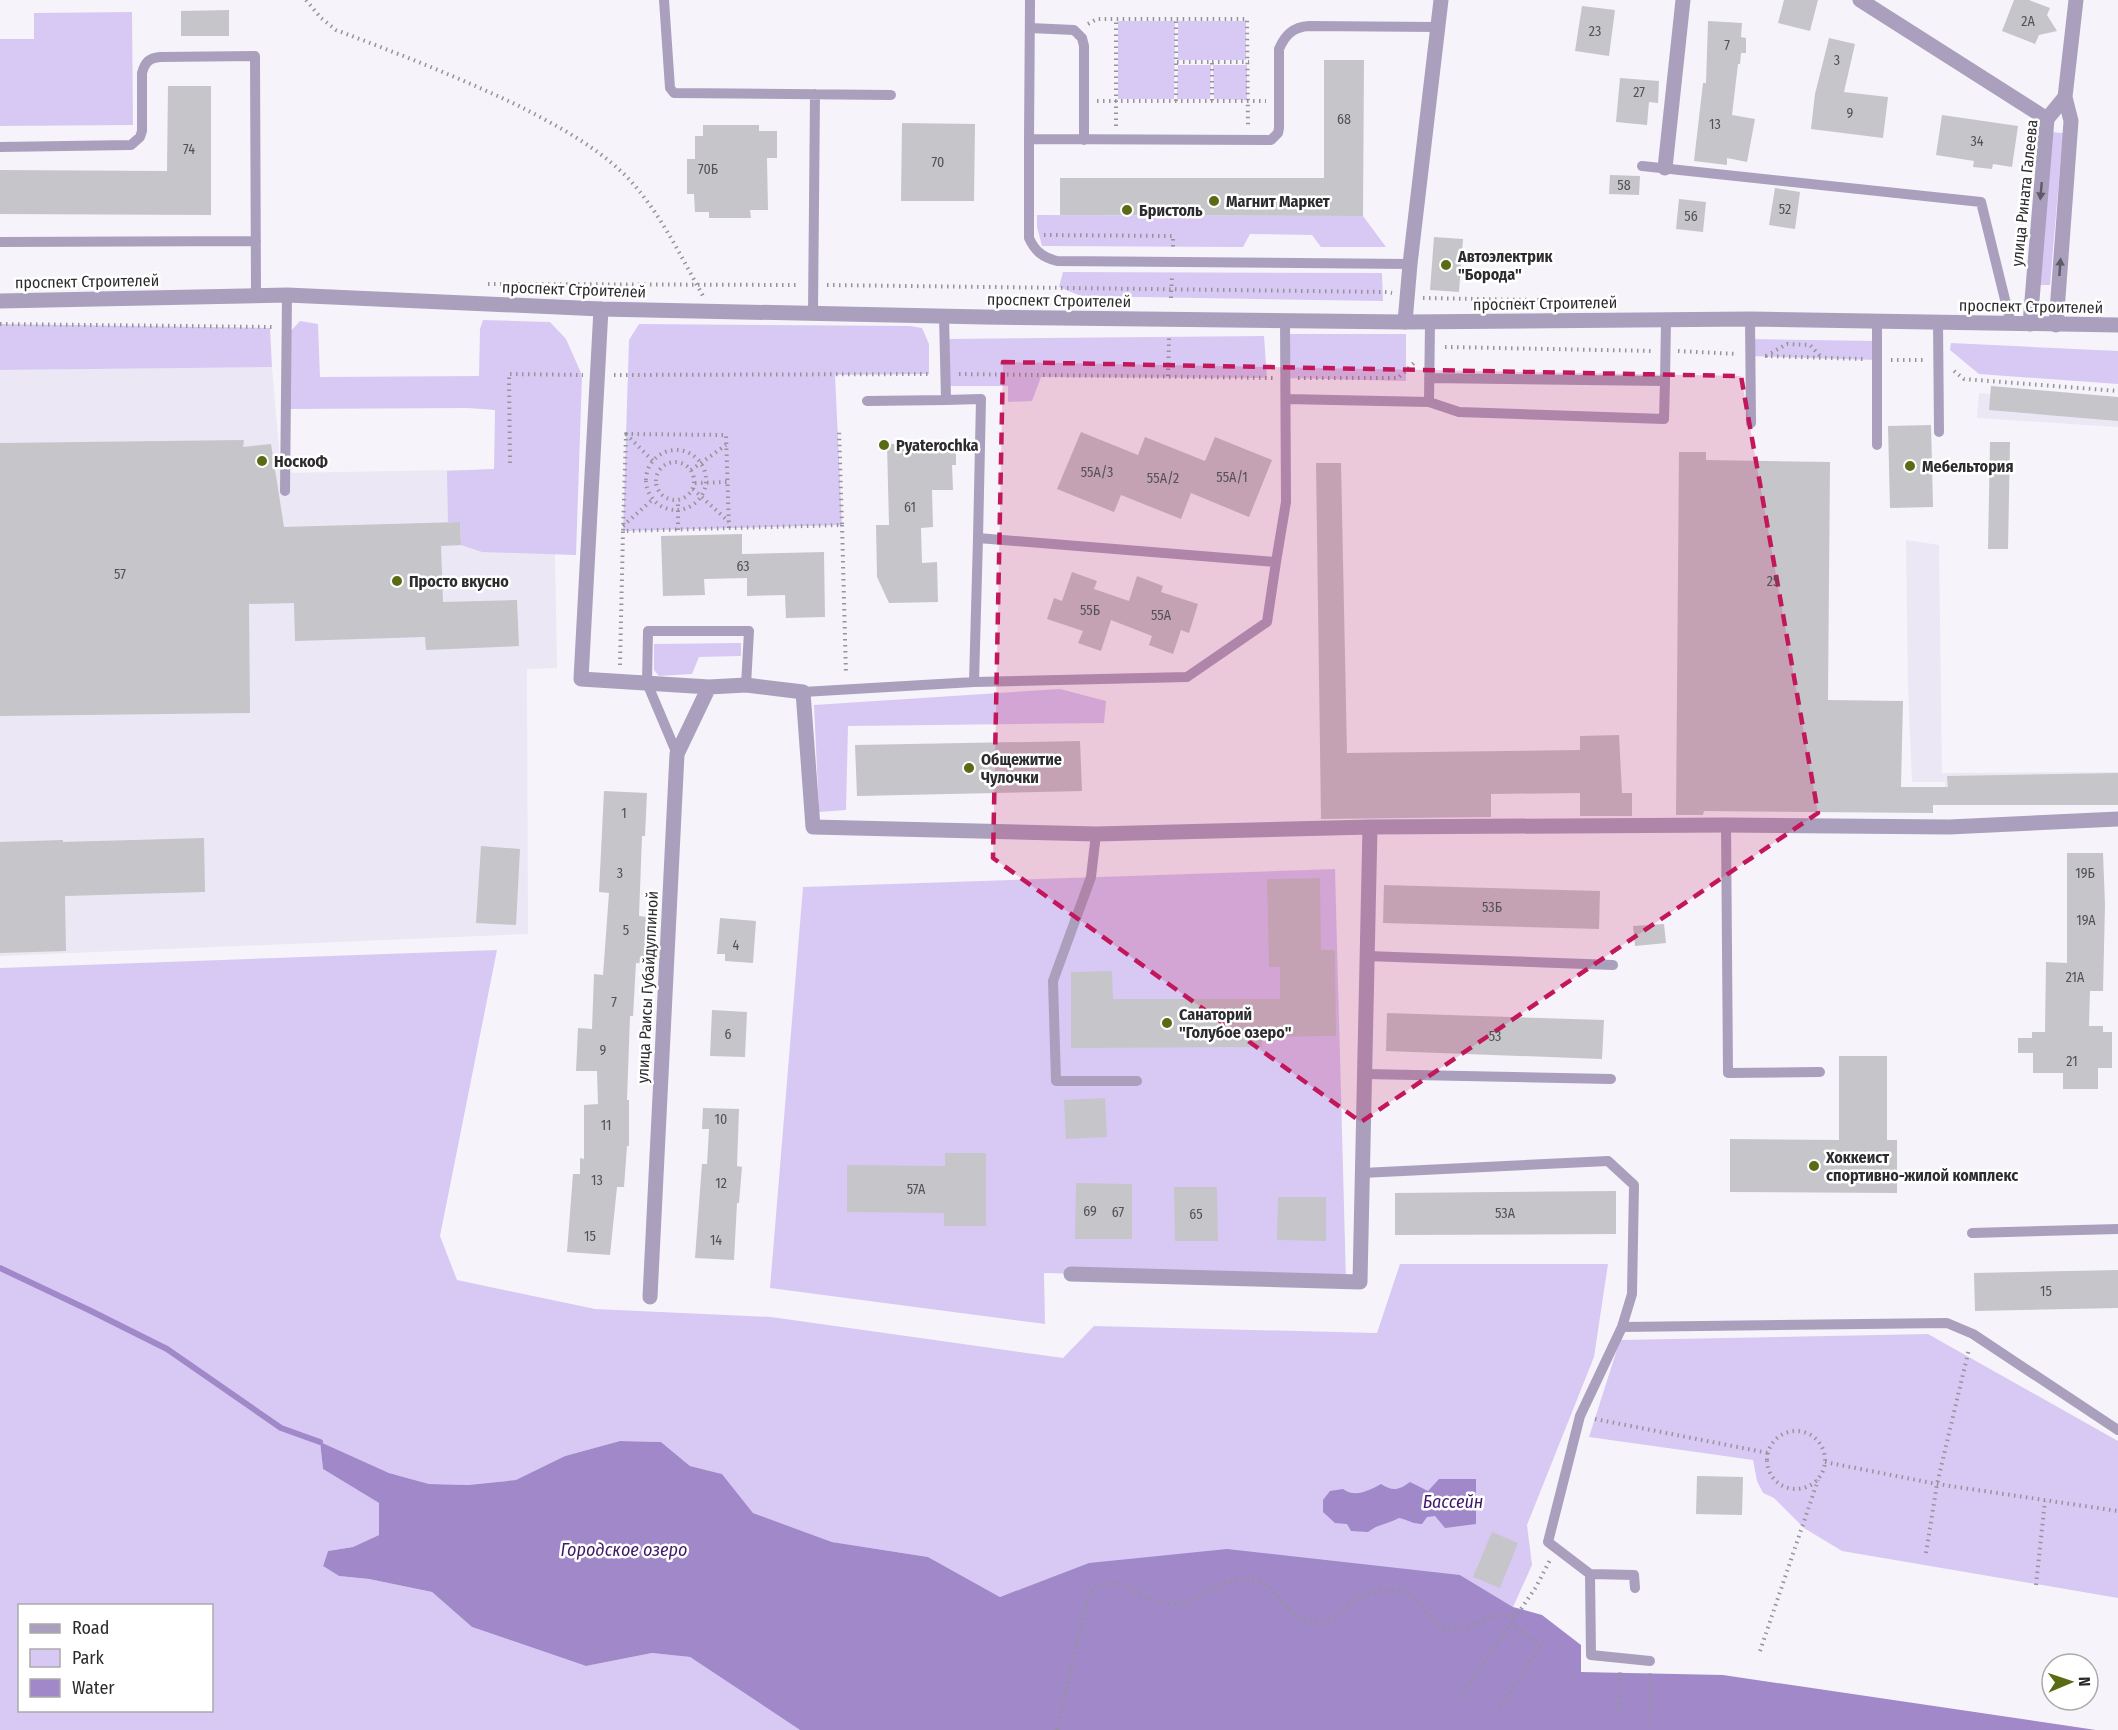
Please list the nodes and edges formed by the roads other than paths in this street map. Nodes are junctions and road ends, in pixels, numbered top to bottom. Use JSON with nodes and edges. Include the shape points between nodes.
{"nodes":[{"id":1,"x":664,"y":0,"type":"edge"},
{"id":2,"x":1030,"y":0,"type":"edge"},
{"id":3,"x":1441,"y":0,"type":"edge"},
{"id":4,"x":1683,"y":0,"type":"edge"},
{"id":5,"x":1860,"y":0,"type":"edge"},
{"id":6,"x":2076,"y":0,"type":"edge"},
{"id":7,"x":1438,"y":27,"type":"junction"},
{"id":8,"x":1030,"y":28,"type":"junction"},
{"id":9,"x":815,"y":94,"type":"junction"},
{"id":10,"x":891,"y":95,"type":"dead end"},
{"id":11,"x":2065,"y":98,"type":"junction"},
{"id":12,"x":2047,"y":119,"type":"junction"},
{"id":13,"x":1029,"y":139,"type":"junction"},
{"id":14,"x":1084,"y":140,"type":"junction"},
{"id":15,"x":0,"y":147,"type":"edge"},
{"id":16,"x":1642,"y":166,"type":"dead end"},
{"id":17,"x":1665,"y":168,"type":"junction"},
{"id":18,"x":256,"y":241,"type":"junction"},
{"id":19,"x":0,"y":242,"type":"edge"},
{"id":20,"x":1410,"y":264,"type":"junction"},
{"id":21,"x":287,"y":295,"type":"junction"},
{"id":22,"x":256,"y":296,"type":"junction"},
{"id":23,"x":0,"y":301,"type":"edge"},
{"id":24,"x":602,"y":309,"type":"junction"},
{"id":25,"x":813,"y":313,"type":"junction"},
{"id":26,"x":944,"y":316,"type":"junction"},
{"id":27,"x":1750,"y":319,"type":"junction"},
{"id":28,"x":1285,"y":320,"type":"junction"},
{"id":29,"x":1666,"y":320,"type":"junction"},
{"id":30,"x":1877,"y":321,"type":"junction"},
{"id":31,"x":1405,"y":322,"type":"junction"},
{"id":32,"x":1430,"y":322,"type":"junction"},
{"id":33,"x":1938,"y":322,"type":"junction"},
{"id":34,"x":2011,"y":324,"type":"junction"},
{"id":35,"x":2030,"y":324,"type":"junction"},
{"id":36,"x":2056,"y":325,"type":"junction"},
{"id":37,"x":2118,"y":326,"type":"edge"},
{"id":38,"x":1429,"y":378,"type":"junction"},
{"id":39,"x":1665,"y":381,"type":"junction"},
{"id":40,"x":1286,"y":399,"type":"junction"},
{"id":41,"x":946,"y":400,"type":"junction"},
{"id":42,"x":867,"y":401,"type":"dead end"},
{"id":43,"x":1429,"y":402,"type":"junction"},
{"id":44,"x":1751,"y":423,"type":"dead end"},
{"id":45,"x":1939,"y":432,"type":"dead end"},
{"id":46,"x":1877,"y":445,"type":"dead end"},
{"id":47,"x":285,"y":491,"type":"dead end"},
{"id":48,"x":978,"y":538,"type":"junction"},
{"id":49,"x":1276,"y":562,"type":"junction"},
{"id":50,"x":974,"y":682,"type":"junction"},
{"id":51,"x":647,"y":683,"type":"junction"},
{"id":52,"x":746,"y":685,"type":"junction"},
{"id":53,"x":709,"y":687,"type":"junction"},
{"id":54,"x":803,"y":692,"type":"junction"},
{"id":55,"x":677,"y":754,"type":"junction"},
{"id":56,"x":2118,"y":819,"type":"edge"},
{"id":57,"x":1726,"y":825,"type":"junction"},
{"id":58,"x":1370,"y":827,"type":"junction"},
{"id":59,"x":1096,"y":834,"type":"junction"},
{"id":60,"x":1367,"y":956,"type":"junction"},
{"id":61,"x":1613,"y":965,"type":"dead end"},
{"id":62,"x":1820,"y":1072,"type":"dead end"},
{"id":63,"x":1365,"y":1074,"type":"junction"},
{"id":64,"x":1611,"y":1079,"type":"dead end"},
{"id":65,"x":1137,"y":1081,"type":"dead end"},
{"id":66,"x":1362,"y":1173,"type":"junction"},
{"id":67,"x":2118,"y":1229,"type":"edge"},
{"id":68,"x":1972,"y":1233,"type":"dead end"},
{"id":69,"x":1071,"y":1274,"type":"dead end"},
{"id":70,"x":650,"y":1297,"type":"dead end"},
{"id":71,"x":1622,"y":1328,"type":"junction"},
{"id":72,"x":2118,"y":1430,"type":"edge"},
{"id":73,"x":1590,"y":1574,"type":"junction"},
{"id":74,"x":1635,"y":1588,"type":"dead end"},
{"id":75,"x":1650,"y":1661,"type":"road end"}],
"edges":[{"from":1,"to":9,"type":"lane","via":[[670,88],[674,93]]},
{"from":2,"to":8,"type":"lane"},
{"from":3,"to":7,"type":"street"},
{"from":4,"to":17,"type":"street"},
{"from":5,"to":12,"type":"street"},
{"from":6,"to":11,"type":"street"},
{"from":7,"to":14,"type":"lane","via":[[1294,29],[1282,40],[1280,49],[1279,128],[1275,138]]},
{"from":7,"to":20,"type":"street"},
{"from":8,"to":13,"type":"lane"},
{"from":8,"to":14,"type":"lane","via":[[1067,29],[1082,38]]},
{"from":9,"to":10,"type":"lane"},
{"from":9,"to":25,"type":"lane"},
{"from":11,"to":12,"type":"street","name":"улица Рината Галеева"},
{"from":36,"to":11,"type":"street","one_way":true,"via":[[2071,121]]},
{"from":12,"to":35,"type":"street","name":"улица Рината Галеева","one_way":true},
{"from":13,"to":14,"type":"lane"},
{"from":13,"to":20,"type":"lane","via":[[1029,238],[1033,247],[1047,258]]},
{"from":15,"to":18,"type":"lane","via":[[131,145],[142,131],[142,73],[148,60],[255,56]]},
{"from":16,"to":17,"type":"lane"},
{"from":17,"to":34,"type":"lane","via":[[1981,202]]},
{"from":18,"to":19,"type":"lane"},
{"from":18,"to":22,"type":"lane"},
{"from":20,"to":31,"type":"street"},
{"from":21,"to":22,"type":"street","name":"проспект Строителей"},
{"from":21,"to":24,"type":"street","name":"проспект Строителей"},
{"from":21,"to":47,"type":"lane"},
{"from":22,"to":23,"type":"street","name":"проспект Строителей"},
{"from":24,"to":25,"type":"street","name":"проспект Строителей"},
{"from":24,"to":51,"type":"street","via":[[581,679]]},
{"from":25,"to":26,"type":"street","name":"проспект Строителей"},
{"from":26,"to":28,"type":"street","name":"проспект Строителей"},
{"from":26,"to":41,"type":"lane"},
{"from":27,"to":29,"type":"street","name":"проспект Строителей"},
{"from":27,"to":30,"type":"street","name":"проспект Строителей"},
{"from":27,"to":44,"type":"lane"},
{"from":28,"to":31,"type":"street","name":"проспект Строителей"},
{"from":28,"to":40,"type":"lane"},
{"from":29,"to":32,"type":"street","name":"проспект Строителей"},
{"from":29,"to":39,"type":"lane"},
{"from":30,"to":33,"type":"street","name":"проспект Строителей"},
{"from":30,"to":46,"type":"lane"},
{"from":31,"to":32,"type":"street","name":"проспект Строителей"},
{"from":32,"to":38,"type":"lane"},
{"from":33,"to":34,"type":"street","name":"проспект Строителей"},
{"from":33,"to":45,"type":"lane"},
{"from":34,"to":35,"type":"street","name":"проспект Строителей"},
{"from":35,"to":36,"type":"street","name":"проспект Строителей"},
{"from":36,"to":37,"type":"street","name":"проспект Строителей"},
{"from":38,"to":39,"type":"lane"},
{"from":38,"to":43,"type":"lane"},
{"from":39,"to":43,"type":"lane","via":[[1664,419],[1459,412]]},
{"from":40,"to":43,"type":"lane"},
{"from":40,"to":49,"type":"lane","via":[[1286,502]]},
{"from":41,"to":42,"type":"lane"},
{"from":41,"to":48,"type":"lane","via":[[981,399]]},
{"from":48,"to":49,"type":"lane"},
{"from":48,"to":50,"type":"lane"},
{"from":49,"to":50,"type":"lane","via":[[1267,622],[1187,677]]},
{"from":50,"to":54,"type":"lane"},
{"from":51,"to":52,"type":"lane","via":[[648,631],[749,631]]},
{"from":51,"to":53,"type":"street"},
{"from":51,"to":55,"type":"lane"},
{"from":52,"to":53,"type":"street"},
{"from":52,"to":54,"type":"street"},
{"from":53,"to":55,"type":"street","name":"улица Раисы Губайдуллиной"},
{"from":54,"to":59,"type":"street","via":[[813,827]]},
{"from":55,"to":70,"type":"street","name":"улица Раисы Губайдуллиной"},
{"from":56,"to":57,"type":"street","via":[[1949,827]]},
{"from":57,"to":58,"type":"street"},
{"from":57,"to":62,"type":"lane","via":[[1728,1073]]},
{"from":58,"to":59,"type":"street"},
{"from":58,"to":60,"type":"street"},
{"from":59,"to":65,"type":"lane","via":[[1091,877],[1053,981],[1056,1081]]},
{"from":60,"to":61,"type":"lane"},
{"from":60,"to":63,"type":"street"},
{"from":63,"to":64,"type":"lane"},
{"from":63,"to":66,"type":"street"},
{"from":66,"to":69,"type":"street","via":[[1360,1282]]},
{"from":66,"to":71,"type":"lane","via":[[1608,1161],[1634,1185],[1632,1294]]},
{"from":67,"to":68,"type":"lane"},
{"from":71,"to":72,"type":"lane","via":[[1947,1323],[1973,1334]]},
{"from":71,"to":73,"type":"lane","via":[[1580,1416],[1548,1542]]},
{"from":73,"to":74,"type":"lane","via":[[1634,1575]]},
{"from":73,"to":75,"type":"lane","via":[[1591,1655]]}]}
